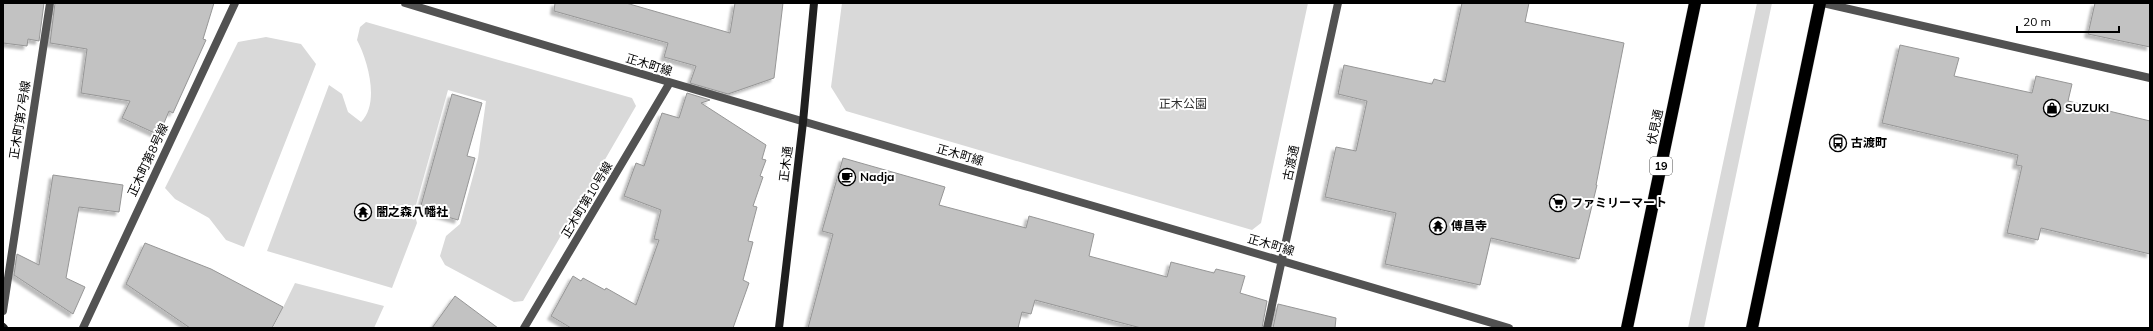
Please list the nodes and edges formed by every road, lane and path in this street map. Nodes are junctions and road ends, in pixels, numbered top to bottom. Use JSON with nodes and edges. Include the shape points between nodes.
{"nodes":[{"id":1,"x":50,"y":3,"type":"edge"},
{"id":2,"x":235,"y":3,"type":"edge"},
{"id":3,"x":405,"y":3,"type":"edge"},
{"id":4,"x":814,"y":3,"type":"edge"},
{"id":5,"x":1338,"y":3,"type":"edge"},
{"id":6,"x":1695,"y":3,"type":"edge"},
{"id":7,"x":1822,"y":3,"type":"edge"},
{"id":8,"x":2150,"y":78,"type":"edge"},
{"id":9,"x":669,"y":84,"type":"junction"},
{"id":10,"x":803,"y":122,"type":"junction"},
{"id":11,"x":1282,"y":260,"type":"junction"},
{"id":12,"x":3,"y":311,"type":"edge"},
{"id":13,"x":83,"y":328,"type":"edge"},
{"id":14,"x":524,"y":328,"type":"edge"},
{"id":15,"x":779,"y":328,"type":"edge"},
{"id":16,"x":1267,"y":328,"type":"edge"},
{"id":17,"x":1509,"y":328,"type":"edge"},
{"id":18,"x":1627,"y":328,"type":"edge"},
{"id":19,"x":1752,"y":328,"type":"edge"}],
"edges":[{"from":1,"to":12,"type":"street","name":"正木町第7号線"},
{"from":2,"to":13,"type":"street","name":"正木町第8号線"},
{"from":3,"to":9,"type":"street","name":"正木町線"},
{"from":4,"to":10,"type":"street","name":"正木通"},
{"from":5,"to":11,"type":"street","name":"古渡通"},
{"from":6,"to":18,"type":"highway","name":"伏見通","number":"19"},
{"from":7,"to":8,"type":"street"},
{"from":7,"to":19,"type":"highway"},
{"from":9,"to":10,"type":"street","name":"正木町線"},
{"from":9,"to":14,"type":"street","name":"正木町第10号線"},
{"from":10,"to":11,"type":"street","name":"正木町線"},
{"from":10,"to":15,"type":"street","name":"正木通"},
{"from":11,"to":16,"type":"street","name":"古渡通"},
{"from":11,"to":17,"type":"street","name":"正木町線"}]}
